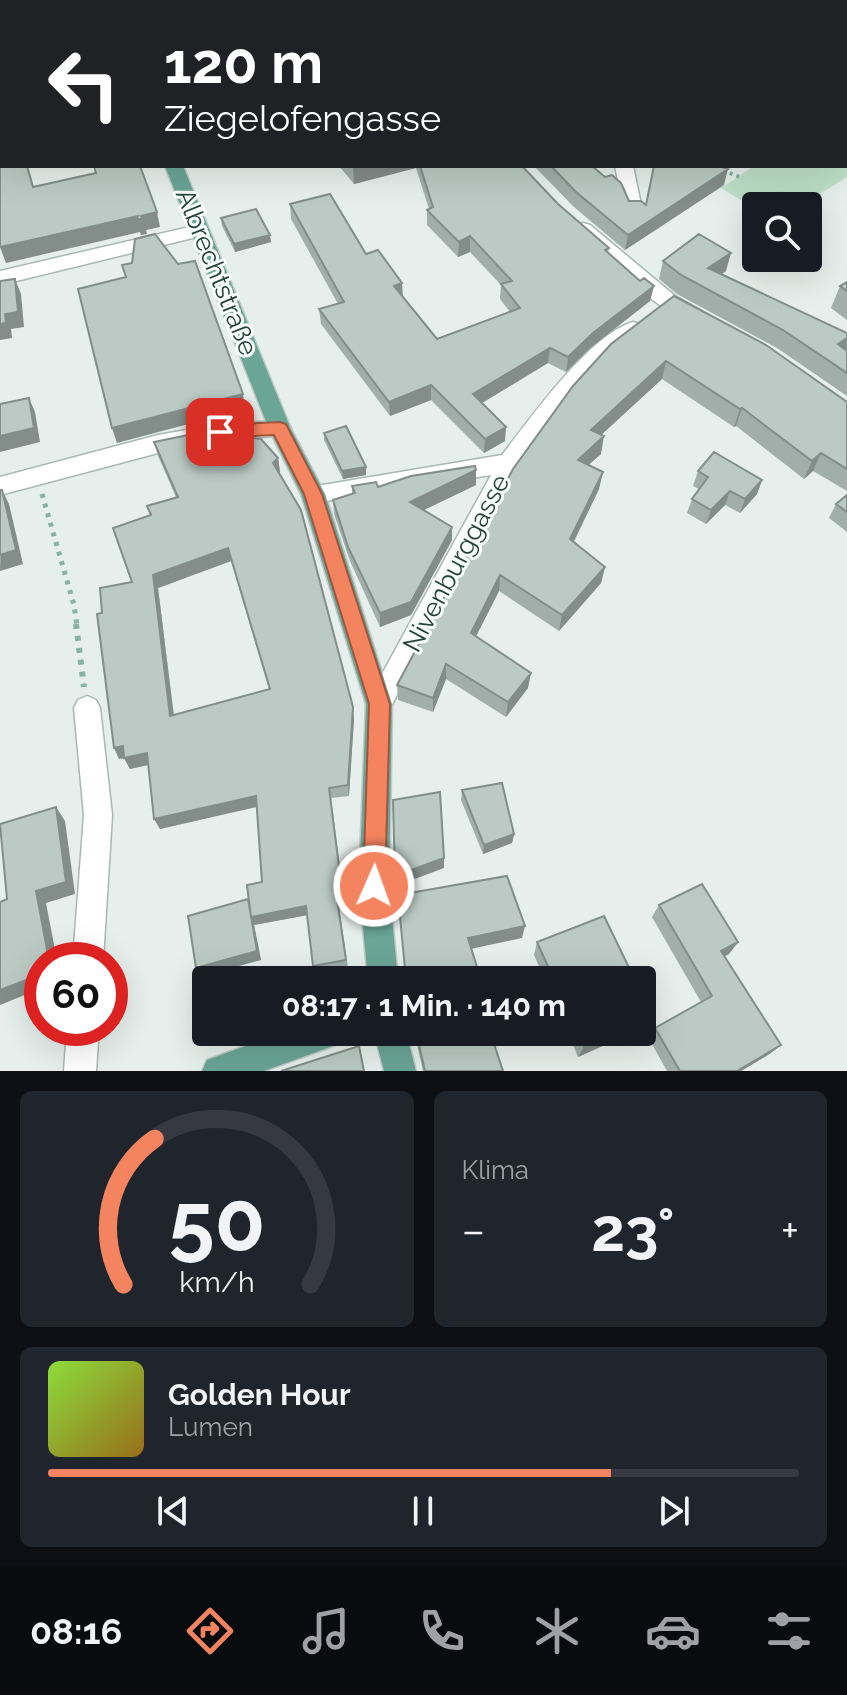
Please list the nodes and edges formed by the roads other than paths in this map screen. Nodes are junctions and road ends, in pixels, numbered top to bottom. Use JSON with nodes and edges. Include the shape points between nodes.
{"nodes":[{"id":1,"x":175,"y":168,"type":"edge"},
{"id":2,"x":624,"y":168,"type":"edge"},
{"id":3,"x":633,"y":209,"type":"edge"},
{"id":4,"x":565,"y":213,"type":"edge"},
{"id":5,"x":198,"y":231,"type":"junction"},
{"id":6,"x":0,"y":278,"type":"edge"},
{"id":7,"x":668,"y":301,"type":"junction"},
{"id":8,"x":718,"y":328,"type":"edge"},
{"id":9,"x":280,"y":429,"type":"junction"},
{"id":10,"x":509,"y":463,"type":"junction"},
{"id":11,"x":0,"y":486,"type":"edge"},
{"id":12,"x":313,"y":494,"type":"junction"},
{"id":13,"x":379,"y":704,"type":"junction"},
{"id":14,"x":87,"y":708,"type":"road end"},
{"id":15,"x":89,"y":942,"type":"edge"},
{"id":16,"x":382,"y":966,"type":"edge"},
{"id":17,"x":82,"y":1046,"type":"edge"},
{"id":18,"x":290,"y":1046,"type":"edge"},
{"id":19,"x":394,"y":1046,"type":"edge"},
{"id":20,"x":80,"y":1071,"type":"edge"},
{"id":21,"x":218,"y":1071,"type":"edge"},
{"id":22,"x":400,"y":1071,"type":"edge"}],
"edges":[{"from":1,"to":5,"type":"main road","name":"Albrechtstraße"},
{"from":2,"to":3,"type":"street"},
{"from":4,"to":7,"type":"street"},
{"from":5,"to":6,"type":"street"},
{"from":5,"to":9,"type":"main road","name":"Albrechtstraße"},
{"from":7,"to":8,"type":"street"},
{"from":7,"to":10,"type":"street","name":"Nivenburggasse","via":[[599,355]]},
{"from":9,"to":11,"type":"street","via":[[206,434]]},
{"from":9,"to":12,"type":"main road","name":"Albrechtstraße"},
{"from":10,"to":12,"type":"street","name":"Nivenburggasse"},
{"from":10,"to":13,"type":"street","name":"Nivenburggasse"},
{"from":12,"to":13,"type":"main road","name":"Albrechtstraße"},
{"from":13,"to":16,"type":"main road","name":"Albrechtstraße","via":[[374,886]]},
{"from":14,"to":15,"type":"street","via":[[98,815]]},
{"from":17,"to":20,"type":"street"},
{"from":18,"to":21,"type":"main road"},
{"from":19,"to":22,"type":"main road"}]}
